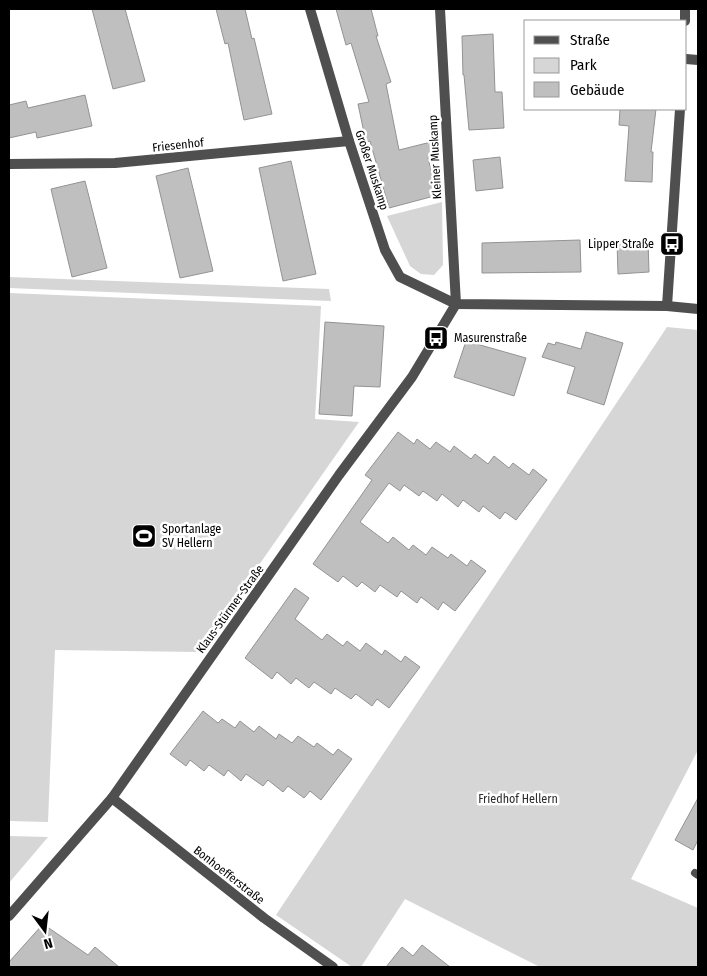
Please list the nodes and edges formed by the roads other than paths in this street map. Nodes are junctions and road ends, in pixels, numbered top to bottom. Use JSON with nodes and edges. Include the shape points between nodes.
{"nodes":[{"id":1,"x":310,"y":9,"type":"edge"},
{"id":2,"x":440,"y":9,"type":"edge"},
{"id":3,"x":680,"y":110,"type":"edge"},
{"id":4,"x":349,"y":141,"type":"junction"},
{"id":5,"x":9,"y":164,"type":"edge"},
{"id":6,"x":456,"y":304,"type":"junction"},
{"id":7,"x":667,"y":306,"type":"junction"},
{"id":8,"x":698,"y":309,"type":"edge"},
{"id":9,"x":112,"y":798,"type":"junction"},
{"id":10,"x":9,"y":916,"type":"edge"},
{"id":11,"x":333,"y":967,"type":"edge"}],
"edges":[{"from":1,"to":4,"type":"street","name":"Großer Muskamp"},
{"from":2,"to":6,"type":"street","name":"Kleiner Muskamp"},
{"from":3,"to":7,"type":"street"},
{"from":4,"to":5,"type":"street","name":"Friesenhof","via":[[115,164]]},
{"from":4,"to":6,"type":"street","name":"Großer Muskamp","via":[[385,250],[400,277]]},
{"from":6,"to":7,"type":"street"},
{"from":6,"to":9,"type":"street","name":"Klaus-Stürmer-Straße","via":[[412,377]]},
{"from":7,"to":8,"type":"street"},
{"from":9,"to":10,"type":"street","name":"Klaus-Stürmer-Straße"},
{"from":9,"to":11,"type":"street","name":"Bonhoefferstraße","via":[[264,918]]}]}
